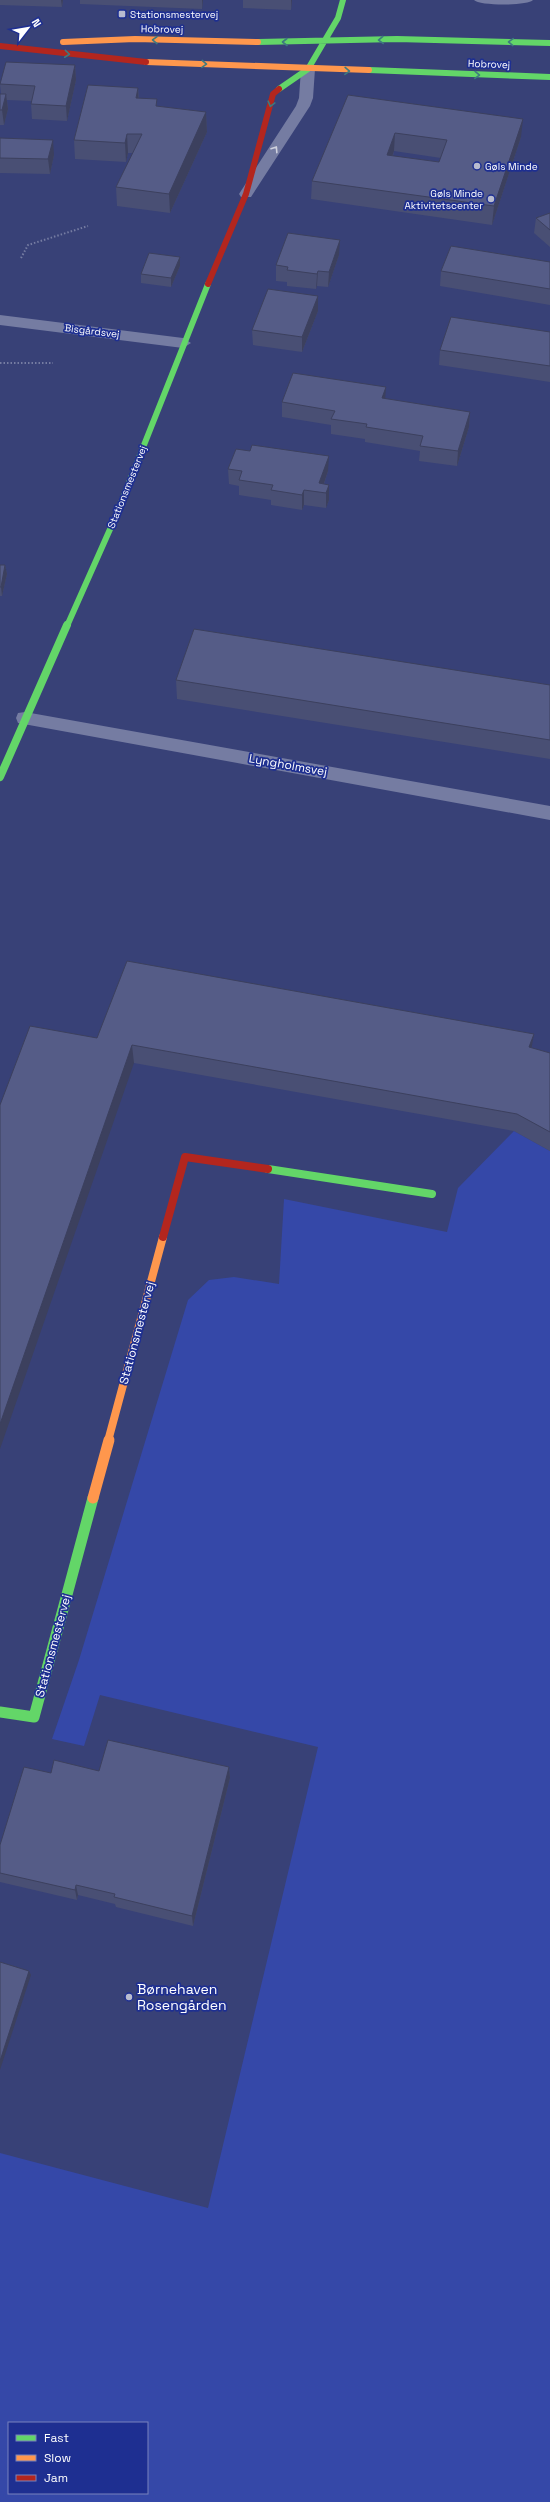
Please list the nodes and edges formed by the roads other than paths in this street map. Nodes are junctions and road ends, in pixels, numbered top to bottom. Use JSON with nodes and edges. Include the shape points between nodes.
{"nodes":[{"id":1,"x":343,"y":0,"type":"edge"},
{"id":2,"x":481,"y":0,"type":"edge"},
{"id":3,"x":526,"y":0,"type":"edge"},
{"id":4,"x":324,"y":41,"type":"junction"},
{"id":5,"x":550,"y":44,"type":"edge"},
{"id":6,"x":0,"y":45,"type":"edge"},
{"id":7,"x":308,"y":69,"type":"junction"},
{"id":8,"x":550,"y":77,"type":"edge"},
{"id":9,"x":246,"y":194,"type":"junction"},
{"id":10,"x":0,"y":320,"type":"edge"},
{"id":11,"x":183,"y":343,"type":"junction"},
{"id":12,"x":25,"y":718,"type":"junction"},
{"id":13,"x":0,"y":777,"type":"edge"},
{"id":14,"x":550,"y":813,"type":"edge"},
{"id":15,"x":432,"y":1194,"type":"dead end"},
{"id":16,"x":0,"y":1712,"type":"edge"}],
"edges":[{"from":1,"to":4,"type":"street","via":[[338,18]]},
{"from":2,"to":3,"type":"street"},
{"from":5,"to":4,"type":"street","name":"Hobrovej","one_way":true,"via":[[396,39]]},
{"from":4,"to":6,"type":"street","name":"Hobrovej","one_way":true,"via":[[135,39]]},
{"from":4,"to":7,"type":"street"},
{"from":6,"to":7,"type":"street","name":"Hobrovej","one_way":true,"via":[[129,61]]},
{"from":7,"to":8,"type":"street","name":"Hobrovej","one_way":true},
{"from":9,"to":7,"type":"street","name":"Stationsmestervej","one_way":true,"via":[[303,106]]},
{"from":7,"to":9,"type":"street","name":"Stationsmestervej","one_way":true,"via":[[273,94]]},
{"from":9,"to":11,"type":"street","name":"Stationsmestervej"},
{"from":10,"to":11,"type":"street","name":"Bisgårdsvej"},
{"from":11,"to":12,"type":"street","name":"Stationsmestervej","via":[[115,518]]},
{"from":12,"to":13,"type":"street","name":"Stationsmestervej"},
{"from":12,"to":14,"type":"street","name":"Lyngholmsvej"},
{"from":15,"to":16,"type":"street","name":"Stationsmestervej","via":[[185,1157],[34,1717]]}]}
